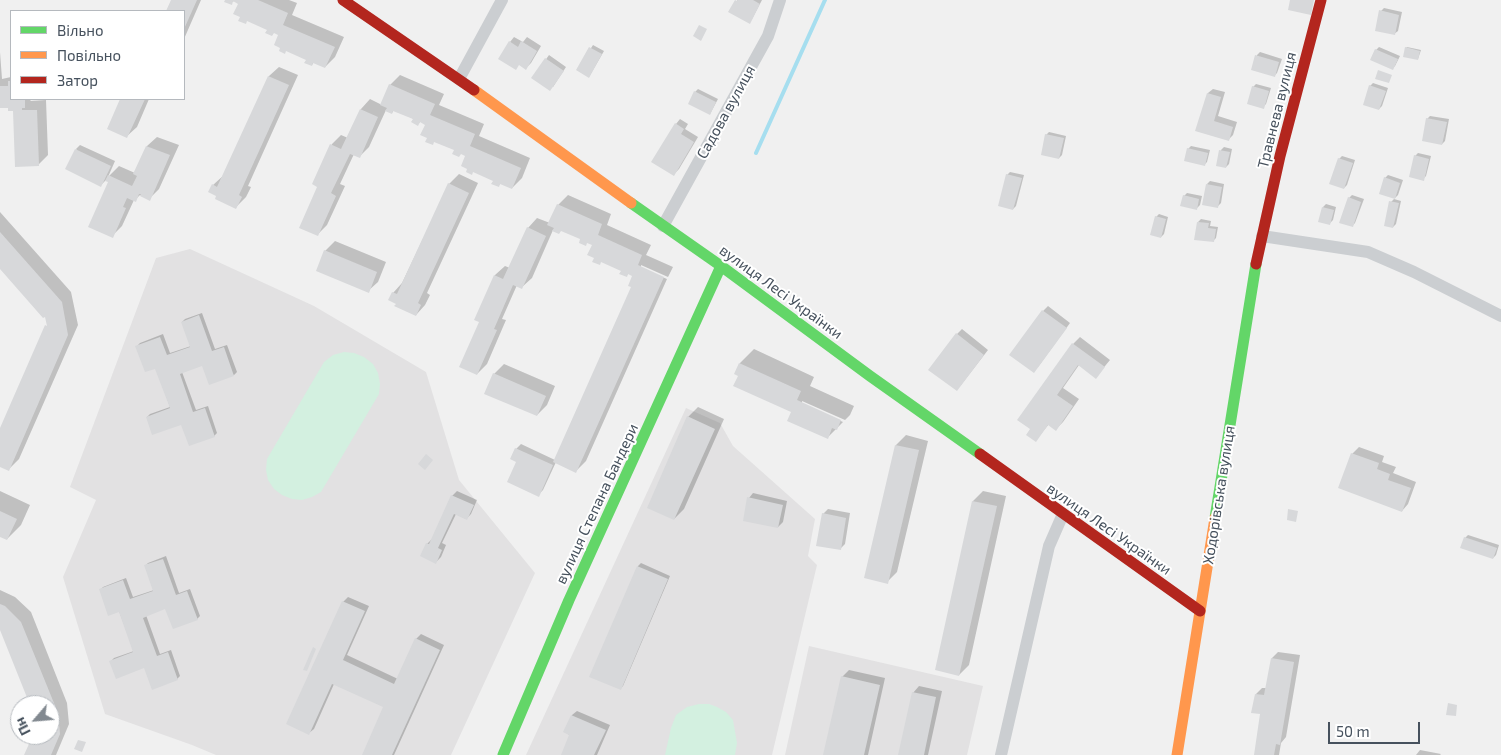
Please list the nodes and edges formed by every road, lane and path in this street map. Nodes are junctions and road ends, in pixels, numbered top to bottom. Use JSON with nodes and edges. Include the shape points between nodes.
{"nodes":[{"id":1,"x":343,"y":0,"type":"edge"},
{"id":2,"x":502,"y":0,"type":"edge"},
{"id":3,"x":780,"y":0,"type":"edge"},
{"id":4,"x":1321,"y":0,"type":"edge"},
{"id":5,"x":461,"y":74,"type":"junction"},
{"id":6,"x":665,"y":224,"type":"junction"},
{"id":7,"x":1263,"y":231,"type":"junction"},
{"id":8,"x":721,"y":266,"type":"junction"},
{"id":9,"x":1501,"y":316,"type":"edge"},
{"id":10,"x":1062,"y":514,"type":"junction"},
{"id":11,"x":1200,"y":611,"type":"junction"},
{"id":12,"x":503,"y":755,"type":"edge"},
{"id":13,"x":1001,"y":755,"type":"edge"},
{"id":14,"x":1177,"y":755,"type":"edge"}],
"edges":[{"from":1,"to":5,"type":"street","name":"вулиця Лесі Українки"},
{"from":2,"to":5,"type":"street"},
{"from":3,"to":6,"type":"street","name":"Садова вулиця","via":[[768,36]]},
{"from":4,"to":7,"type":"street","name":"Травнева вулиця"},
{"from":5,"to":6,"type":"street","name":"вулиця Лесі Українки","via":[[538,137]]},
{"from":6,"to":8,"type":"street","name":"вулиця Лесі Українки"},
{"from":7,"to":9,"type":"street","via":[[1368,252]]},
{"from":7,"to":11,"type":"street","name":"Ходорівська вулиця"},
{"from":8,"to":10,"type":"street","name":"вулиця Лесі Українки"},
{"from":8,"to":12,"type":"street","name":"вулиця Степана Бандери","via":[[573,591]]},
{"from":10,"to":11,"type":"street","name":"вулиця Лесі Українки"},
{"from":10,"to":13,"type":"street","via":[[1050,546]]},
{"from":11,"to":14,"type":"street","name":"Ходорівська вулиця"}]}
